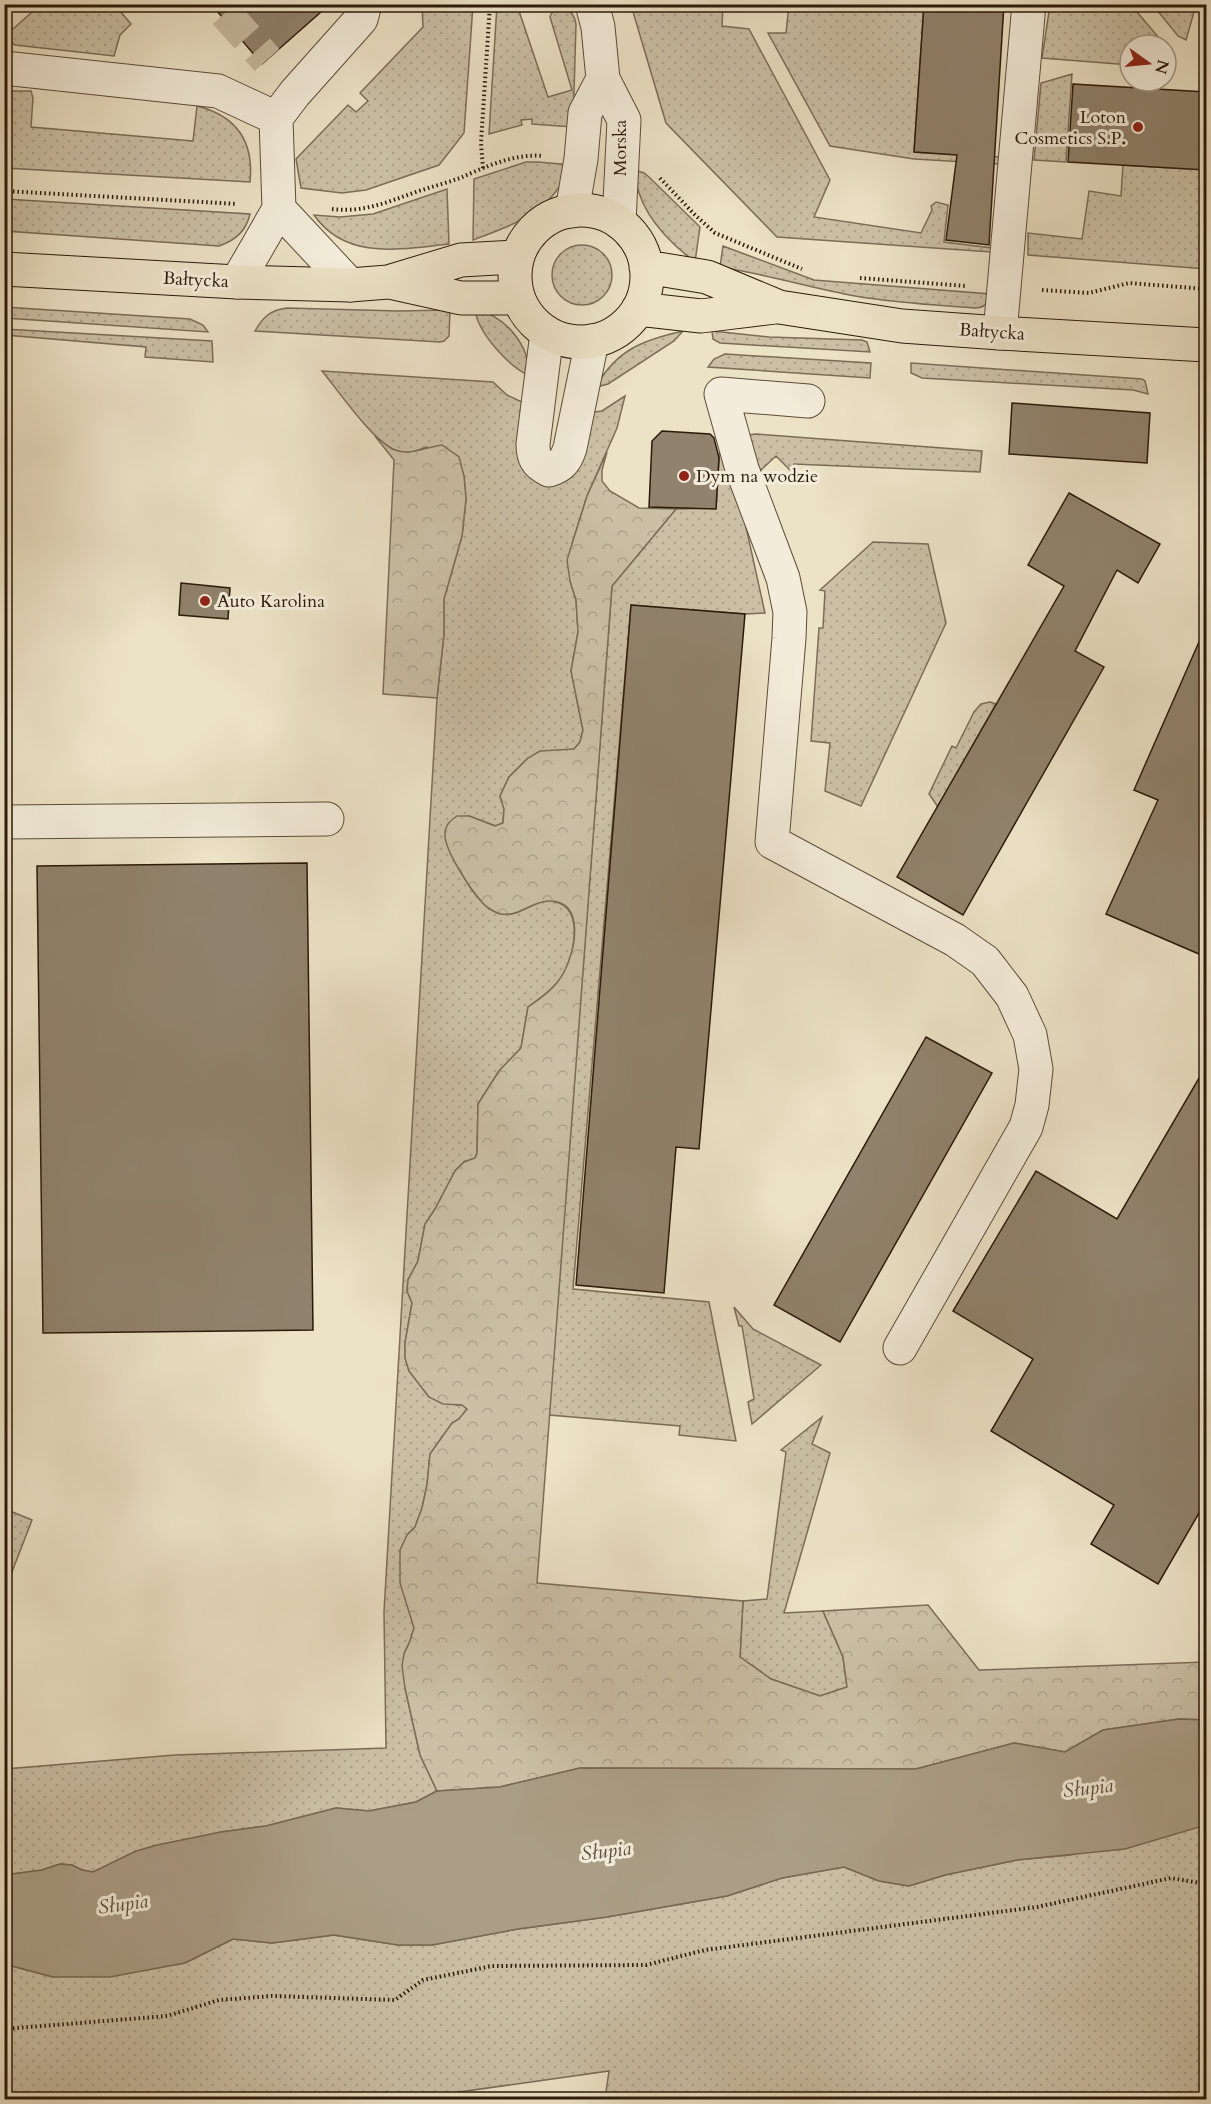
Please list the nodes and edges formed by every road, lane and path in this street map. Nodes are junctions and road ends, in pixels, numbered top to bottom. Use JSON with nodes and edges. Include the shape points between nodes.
{"nodes":[{"id":1,"x":365,"y":4,"type":"edge"},
{"id":2,"x":490,"y":4,"type":"edge"},
{"id":3,"x":592,"y":4,"type":"edge"},
{"id":4,"x":1029,"y":4,"type":"edge"},
{"id":5,"x":4,"y":68,"type":"edge"},
{"id":6,"x":603,"y":79,"type":"junction"},
{"id":7,"x":276,"y":118,"type":"junction"},
{"id":8,"x":550,"y":156,"type":"dead end"},
{"id":9,"x":483,"y":168,"type":"junction"},
{"id":10,"x":654,"y":172,"type":"dead end"},
{"id":11,"x":4,"y":191,"type":"edge"},
{"id":12,"x":237,"y":204,"type":"dead end"},
{"id":13,"x":327,"y":208,"type":"dead end"},
{"id":14,"x":279,"y":209,"type":"junction"},
{"id":15,"x":572,"y":211,"type":"junction"},
{"id":16,"x":619,"y":222,"type":"junction"},
{"id":17,"x":516,"y":257,"type":"junction"},
{"id":18,"x":646,"y":267,"type":"junction"},
{"id":19,"x":4,"y":269,"type":"edge"},
{"id":20,"x":804,"y":270,"type":"dead end"},
{"id":21,"x":852,"y":277,"type":"dead end"},
{"id":22,"x":237,"y":282,"type":"junction"},
{"id":23,"x":388,"y":282,"type":"junction"},
{"id":24,"x":350,"y":285,"type":"junction"},
{"id":25,"x":967,"y":286,"type":"dead end"},
{"id":26,"x":1206,"y":289,"type":"edge"},
{"id":27,"x":1036,"y":290,"type":"dead end"},
{"id":28,"x":518,"y":298,"type":"junction"},
{"id":29,"x":779,"y":307,"type":"junction"},
{"id":30,"x":638,"y":309,"type":"junction"},
{"id":31,"x":547,"y":333,"type":"junction"},
{"id":32,"x":1000,"y":333,"type":"junction"},
{"id":33,"x":592,"y":341,"type":"junction"},
{"id":34,"x":1206,"y":345,"type":"edge"},
{"id":35,"x":808,"y":401,"type":"dead end"},
{"id":36,"x":327,"y":819,"type":"dead end"},
{"id":37,"x":4,"y":822,"type":"edge"},
{"id":38,"x":900,"y":1348,"type":"dead end"},
{"id":39,"x":1206,"y":1884,"type":"edge"},
{"id":40,"x":4,"y":2029,"type":"edge"}],
"edges":[{"from":1,"to":7,"type":"street","via":[[361,19]]},
{"from":2,"to":9,"type":"path"},
{"from":3,"to":6,"type":"street","name":"Morska"},
{"from":4,"to":32,"type":"street"},
{"from":5,"to":7,"type":"street","via":[[218,91]]},
{"from":6,"to":15,"type":"street","name":"Morska","via":[[585,113]]},
{"from":6,"to":16,"type":"street","name":"Morska","via":[[624,120]]},
{"from":7,"to":14,"type":"street"},
{"from":8,"to":9,"type":"path","via":[[527,156]]},
{"from":9,"to":13,"type":"path","via":[[360,210]]},
{"from":10,"to":20,"type":"path","via":[[715,233]]},
{"from":11,"to":12,"type":"path"},
{"from":14,"to":22,"type":"street"},
{"from":14,"to":24,"type":"street"},
{"from":15,"to":16,"type":"main road","via":[[603,215]]},
{"from":15,"to":17,"type":"main road","via":[[553,217],[530,234]]},
{"from":16,"to":18,"type":"main road","via":[[642,249]]},
{"from":17,"to":23,"type":"main road","name":"Bałtycka","via":[[461,260]]},
{"from":17,"to":28,"type":"main road"},
{"from":18,"to":29,"type":"main road","name":"Bałtycka","via":[[707,278]]},
{"from":18,"to":30,"type":"main road","via":[[646,287]]},
{"from":19,"to":22,"type":"main road","name":"Bałtycka"},
{"from":21,"to":25,"type":"path"},
{"from":22,"to":24,"type":"main road","name":"Bałtycka"},
{"from":23,"to":24,"type":"main road","name":"Bałtycka"},
{"from":23,"to":28,"type":"main road","name":"Bałtycka","via":[[461,298]]},
{"from":26,"to":27,"type":"path","via":[[1128,283],[1089,293]]},
{"from":28,"to":31,"type":"main road","via":[[530,318]]},
{"from":29,"to":30,"type":"main road","name":"Bałtycka","via":[[701,316]]},
{"from":29,"to":32,"type":"main road","name":"Bałtycka","via":[[902,326]]},
{"from":30,"to":33,"type":"main road","via":[[626,324]]},
{"from":31,"to":33,"type":"main road","via":[[570,341]]},
{"from":31,"to":33,"type":"street","via":[[533,456],[549,470],[566,460]]},
{"from":32,"to":34,"type":"main road","name":"Bałtycka"},
{"from":35,"to":38,"type":"street","via":[[721,394],[742,469],[783,578],[790,612],[772,842],[955,940],[985,961],[1012,996],[1030,1035],[1036,1069],[1026,1127]]},
{"from":36,"to":37,"type":"street"},
{"from":39,"to":40,"type":"path","via":[[1171,1878],[1037,1907],[705,1950],[646,1965],[492,1966],[423,1980],[395,2000],[262,1996],[219,2000],[167,2016]]}]}
